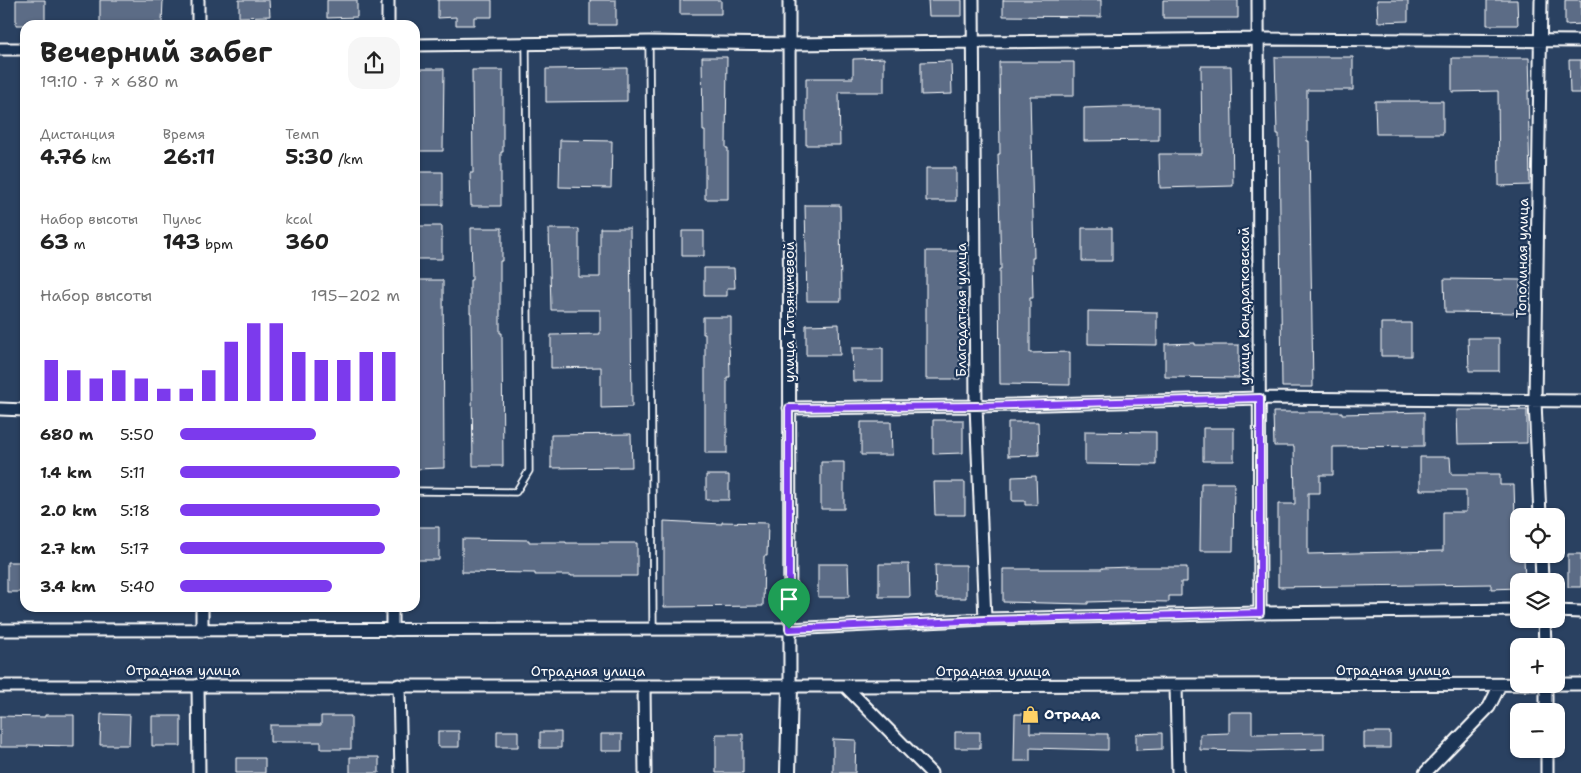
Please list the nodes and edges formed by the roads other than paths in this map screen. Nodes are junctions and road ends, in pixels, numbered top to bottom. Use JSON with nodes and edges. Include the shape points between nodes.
{"nodes":[{"id":1,"x":198,"y":0,"type":"edge"},
{"id":2,"x":388,"y":0,"type":"edge"},
{"id":3,"x":789,"y":0,"type":"edge"},
{"id":4,"x":973,"y":0,"type":"edge"},
{"id":5,"x":1258,"y":0,"type":"edge"},
{"id":6,"x":1541,"y":0,"type":"edge"},
{"id":7,"x":198,"y":20,"type":"edge"},
{"id":8,"x":388,"y":20,"type":"edge"},
{"id":9,"x":1258,"y":39,"type":"junction"},
{"id":10,"x":974,"y":41,"type":"junction"},
{"id":11,"x":1581,"y":41,"type":"edge"},
{"id":12,"x":650,"y":42,"type":"junction"},
{"id":13,"x":1540,"y":42,"type":"junction"},
{"id":14,"x":526,"y":44,"type":"junction"},
{"id":15,"x":789,"y":44,"type":"junction"},
{"id":16,"x":420,"y":45,"type":"edge"},
{"id":17,"x":0,"y":49,"type":"edge"},
{"id":18,"x":20,"y":49,"type":"edge"},
{"id":19,"x":1260,"y":398,"type":"junction"},
{"id":20,"x":1535,"y":401,"type":"junction"},
{"id":21,"x":1581,"y":402,"type":"edge"},
{"id":22,"x":976,"y":406,"type":"junction"},
{"id":23,"x":789,"y":408,"type":"junction"},
{"id":24,"x":0,"y":409,"type":"edge"},
{"id":25,"x":20,"y":410,"type":"edge"},
{"id":26,"x":420,"y":491,"type":"edge"},
{"id":27,"x":1540,"y":508,"type":"edge"},
{"id":28,"x":1510,"y":610,"type":"edge"},
{"id":29,"x":1565,"y":611,"type":"edge"},
{"id":30,"x":202,"y":612,"type":"edge"},
{"id":31,"x":392,"y":612,"type":"edge"},
{"id":32,"x":1581,"y":612,"type":"edge"},
{"id":33,"x":1260,"y":613,"type":"junction"},
{"id":34,"x":985,"y":620,"type":"junction"},
{"id":35,"x":653,"y":628,"type":"junction"},
{"id":36,"x":789,"y":629,"type":"junction"},
{"id":37,"x":0,"y":630,"type":"edge"},
{"id":38,"x":392,"y":630,"type":"junction"},
{"id":39,"x":202,"y":631,"type":"junction"},
{"id":40,"x":1565,"y":684,"type":"edge"},
{"id":41,"x":1581,"y":684,"type":"edge"},
{"id":42,"x":198,"y":685,"type":"junction"},
{"id":43,"x":399,"y":685,"type":"junction"},
{"id":44,"x":1500,"y":685,"type":"junction"},
{"id":45,"x":1510,"y":685,"type":"edge"},
{"id":46,"x":0,"y":686,"type":"edge"},
{"id":47,"x":644,"y":686,"type":"junction"},
{"id":48,"x":790,"y":686,"type":"junction"},
{"id":49,"x":845,"y":686,"type":"junction"},
{"id":50,"x":1176,"y":686,"type":"junction"},
{"id":51,"x":1547,"y":758,"type":"edge"},
{"id":52,"x":918,"y":760,"type":"junction"},
{"id":53,"x":199,"y":773,"type":"edge"},
{"id":54,"x":401,"y":773,"type":"edge"},
{"id":55,"x":645,"y":773,"type":"edge"},
{"id":56,"x":788,"y":773,"type":"edge"},
{"id":57,"x":919,"y":773,"type":"edge"},
{"id":58,"x":931,"y":773,"type":"edge"},
{"id":59,"x":1178,"y":773,"type":"edge"},
{"id":60,"x":1425,"y":773,"type":"edge"},
{"id":61,"x":1547,"y":773,"type":"edge"}],
"edges":[{"from":1,"to":7,"type":"street"},
{"from":2,"to":8,"type":"street"},
{"from":3,"to":15,"type":"street","name":"улица Татьяничевой"},
{"from":4,"to":10,"type":"street","name":"Благодатная улица"},
{"from":5,"to":9,"type":"street","name":"улица Кондратковской"},
{"from":6,"to":13,"type":"street","name":"Тополиная улица"},
{"from":9,"to":10,"type":"street"},
{"from":9,"to":13,"type":"street"},
{"from":9,"to":19,"type":"street","name":"улица Кондратковской"},
{"from":10,"to":15,"type":"street"},
{"from":10,"to":22,"type":"street","name":"Благодатная улица"},
{"from":11,"to":13,"type":"street"},
{"from":12,"to":14,"type":"street"},
{"from":12,"to":15,"type":"street"},
{"from":12,"to":35,"type":"lane"},
{"from":13,"to":20,"type":"street","name":"Тополиная улица"},
{"from":14,"to":16,"type":"street"},
{"from":14,"to":26,"type":"lane","via":[[529,471],[516,492]]},
{"from":15,"to":23,"type":"street","name":"улица Татьяничевой"},
{"from":17,"to":18,"type":"street"},
{"from":19,"to":20,"type":"street"},
{"from":19,"to":22,"type":"street"},
{"from":19,"to":33,"type":"street","name":"улица Кондратковской"},
{"from":20,"to":21,"type":"street"},
{"from":20,"to":27,"type":"street","name":"Тополиная улица"},
{"from":22,"to":23,"type":"street"},
{"from":22,"to":34,"type":"street","name":"Благодатная улица"},
{"from":23,"to":36,"type":"street","name":"улица Татьяничевой"},
{"from":24,"to":25,"type":"street"},
{"from":28,"to":33,"type":"street"},
{"from":29,"to":32,"type":"street"},
{"from":30,"to":39,"type":"street"},
{"from":31,"to":38,"type":"street"},
{"from":33,"to":34,"type":"street"},
{"from":34,"to":36,"type":"street"},
{"from":35,"to":36,"type":"street"},
{"from":35,"to":38,"type":"street"},
{"from":36,"to":48,"type":"street","name":"улица Татьяничевой"},
{"from":37,"to":39,"type":"street"},
{"from":38,"to":39,"type":"street"},
{"from":40,"to":41,"type":"street","name":"Отрадная улица"},
{"from":42,"to":43,"type":"street","name":"Отрадная улица"},
{"from":42,"to":46,"type":"street","name":"Отрадная улица"},
{"from":42,"to":53,"type":"street"},
{"from":43,"to":47,"type":"street","name":"Отрадная улица"},
{"from":43,"to":54,"type":"street"},
{"from":44,"to":45,"type":"street","name":"Отрадная улица"},
{"from":44,"to":50,"type":"street","name":"Отрадная улица"},
{"from":44,"to":60,"type":"street","via":[[1489,707]]},
{"from":47,"to":48,"type":"street","name":"Отрадная улица"},
{"from":47,"to":55,"type":"street"},
{"from":48,"to":49,"type":"street","name":"Отрадная улица"},
{"from":48,"to":56,"type":"street","name":"улица Татьяничевой"},
{"from":49,"to":50,"type":"street","name":"Отрадная улица"},
{"from":49,"to":52,"type":"street"},
{"from":50,"to":59,"type":"street"},
{"from":51,"to":61,"type":"street"},
{"from":52,"to":57,"type":"street"},
{"from":52,"to":58,"type":"street"}]}
